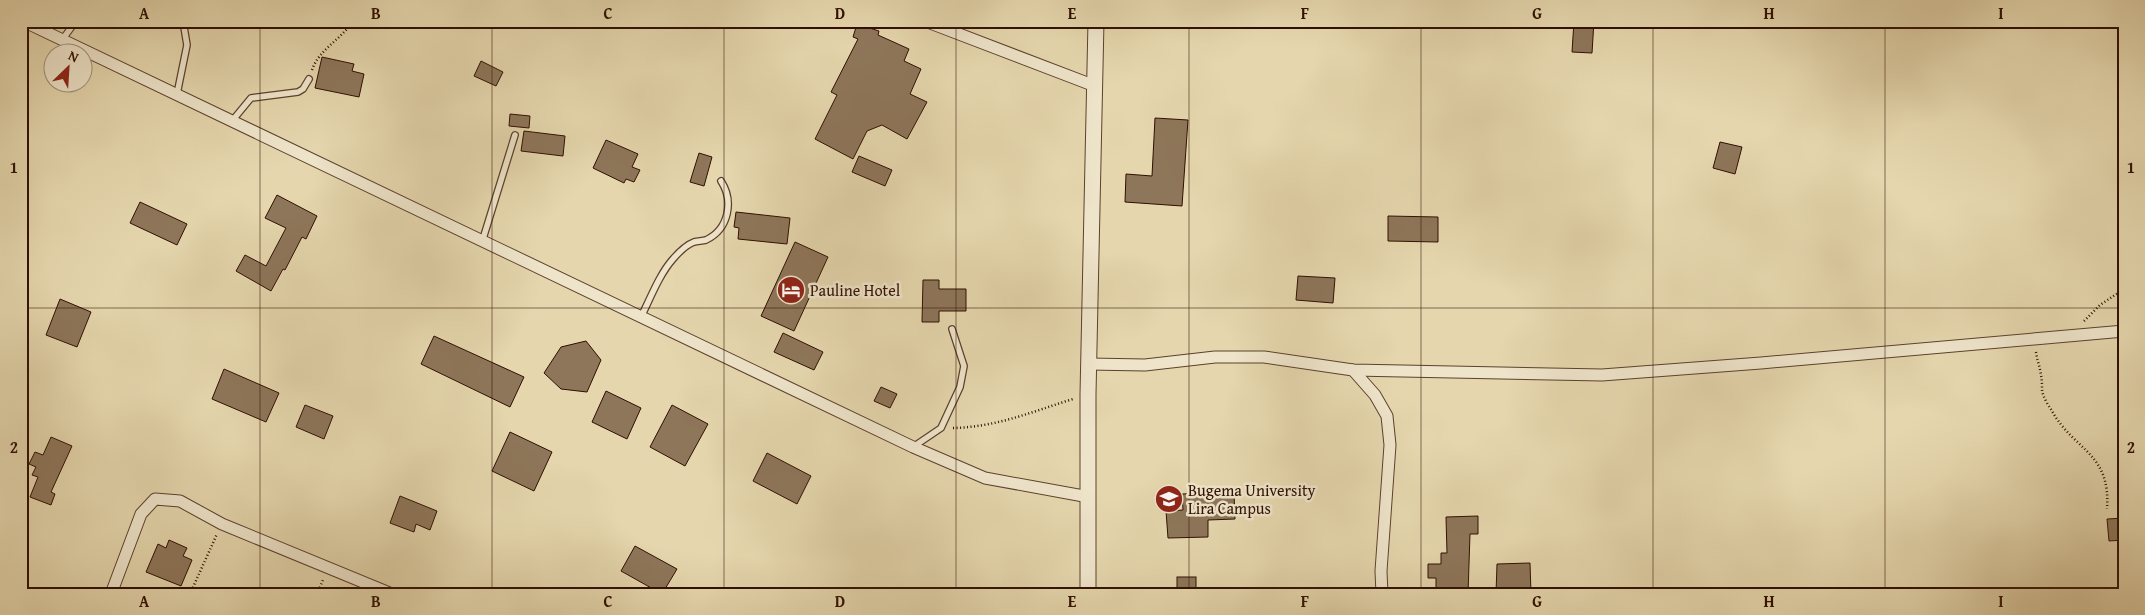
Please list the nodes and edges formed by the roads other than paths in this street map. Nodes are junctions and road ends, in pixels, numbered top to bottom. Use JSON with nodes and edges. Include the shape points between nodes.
{"nodes":[{"id":1,"x":23,"y":21,"type":"edge"},
{"id":2,"x":76,"y":21,"type":"edge"},
{"id":3,"x":183,"y":21,"type":"edge"},
{"id":4,"x":925,"y":21,"type":"edge"},
{"id":5,"x":1096,"y":21,"type":"edge"},
{"id":6,"x":62,"y":40,"type":"junction"},
{"id":7,"x":309,"y":79,"type":"road end"},
{"id":8,"x":1095,"y":86,"type":"junction"},
{"id":9,"x":178,"y":94,"type":"junction"},
{"id":10,"x":232,"y":121,"type":"junction"},
{"id":11,"x":515,"y":135,"type":"dead end"},
{"id":12,"x":721,"y":181,"type":"dead end"},
{"id":13,"x":482,"y":242,"type":"junction"},
{"id":14,"x":641,"y":317,"type":"junction"},
{"id":15,"x":952,"y":329,"type":"dead end"},
{"id":16,"x":2124,"y":331,"type":"edge"},
{"id":17,"x":1089,"y":364,"type":"junction"},
{"id":18,"x":1353,"y":370,"type":"junction"},
{"id":19,"x":913,"y":447,"type":"junction"},
{"id":20,"x":1089,"y":497,"type":"junction"},
{"id":21,"x":112,"y":594,"type":"edge"},
{"id":22,"x":392,"y":594,"type":"edge"},
{"id":23,"x":1088,"y":594,"type":"edge"},
{"id":24,"x":1382,"y":594,"type":"edge"}],
"edges":[{"from":1,"to":6,"type":"street"},
{"from":2,"to":6,"type":"lane"},
{"from":3,"to":9,"type":"lane","via":[[187,45]]},
{"from":4,"to":8,"type":"street"},
{"from":5,"to":8,"type":"street"},
{"from":6,"to":9,"type":"street"},
{"from":7,"to":10,"type":"lane","via":[[298,92],[251,98]]},
{"from":8,"to":17,"type":"street"},
{"from":9,"to":10,"type":"street"},
{"from":10,"to":13,"type":"street"},
{"from":11,"to":13,"type":"lane"},
{"from":12,"to":14,"type":"lane","via":[[729,197],[726,218],[718,232],[688,245],[673,260]]},
{"from":13,"to":14,"type":"street"},
{"from":14,"to":19,"type":"street"},
{"from":15,"to":19,"type":"lane","via":[[964,366],[960,388],[941,428]]},
{"from":16,"to":18,"type":"street","via":[[1602,376]]},
{"from":17,"to":18,"type":"street","via":[[1145,365],[1215,357],[1264,357]]},
{"from":17,"to":20,"type":"street"},
{"from":18,"to":24,"type":"street","via":[[1375,395],[1387,416],[1390,444]]},
{"from":19,"to":20,"type":"street","via":[[986,478]]},
{"from":20,"to":23,"type":"street"},
{"from":21,"to":22,"type":"street","via":[[141,514],[155,500],[180,500],[222,524]]}]}
